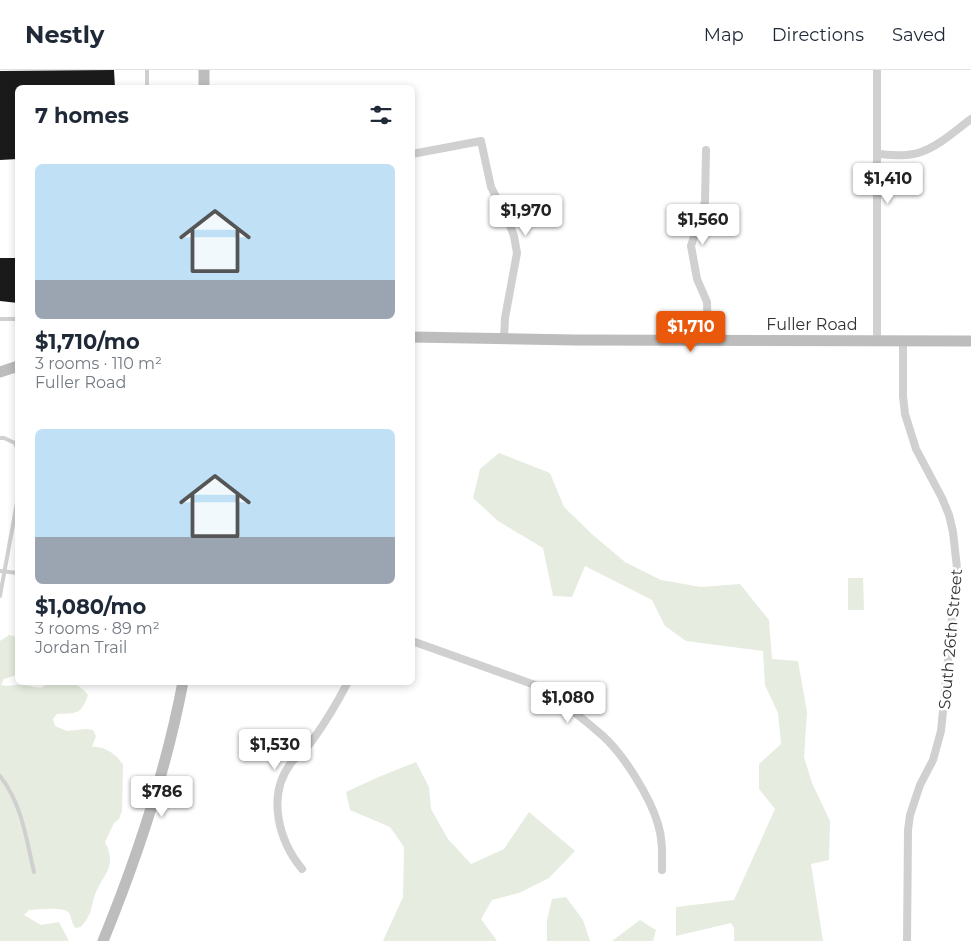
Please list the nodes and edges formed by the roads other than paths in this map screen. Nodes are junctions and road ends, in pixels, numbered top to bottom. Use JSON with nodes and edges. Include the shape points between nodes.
{"nodes":[{"id":1,"x":147,"y":70,"type":"edge"},
{"id":2,"x":204,"y":70,"type":"edge"},
{"id":3,"x":878,"y":70,"type":"edge"},
{"id":4,"x":147,"y":85,"type":"edge"},
{"id":5,"x":204,"y":85,"type":"edge"},
{"id":6,"x":971,"y":119,"type":"edge"},
{"id":7,"x":706,"y":150,"type":"dead end"},
{"id":8,"x":415,"y":153,"type":"edge"},
{"id":9,"x":877,"y":154,"type":"junction"},
{"id":10,"x":0,"y":319,"type":"edge"},
{"id":11,"x":15,"y":319,"type":"edge"},
{"id":12,"x":415,"y":337,"type":"edge"},
{"id":13,"x":504,"y":339,"type":"junction"},
{"id":14,"x":708,"y":340,"type":"junction"},
{"id":15,"x":877,"y":340,"type":"junction"},
{"id":16,"x":971,"y":340,"type":"edge"},
{"id":17,"x":903,"y":341,"type":"junction"},
{"id":18,"x":15,"y":367,"type":"edge"},
{"id":19,"x":0,"y":372,"type":"edge"},
{"id":20,"x":0,"y":438,"type":"edge"},
{"id":21,"x":15,"y":443,"type":"edge"},
{"id":22,"x":15,"y":515,"type":"edge"},
{"id":23,"x":0,"y":571,"type":"edge"},
{"id":24,"x":5,"y":572,"type":"junction"},
{"id":25,"x":15,"y":573,"type":"edge"},
{"id":26,"x":0,"y":596,"type":"edge"},
{"id":27,"x":415,"y":642,"type":"edge"},
{"id":28,"x":182,"y":685,"type":"edge"},
{"id":29,"x":346,"y":685,"type":"edge"},
{"id":30,"x":0,"y":776,"type":"edge"},
{"id":31,"x":302,"y":869,"type":"dead end"},
{"id":32,"x":662,"y":870,"type":"dead end"},
{"id":33,"x":34,"y":872,"type":"dead end"},
{"id":34,"x":102,"y":941,"type":"edge"},
{"id":35,"x":907,"y":941,"type":"edge"}],
"edges":[{"from":1,"to":4,"type":"lane"},
{"from":2,"to":5,"type":"street"},
{"from":3,"to":9,"type":"street"},
{"from":6,"to":9,"type":"street","via":[[920,152]]},
{"from":7,"to":14,"type":"street","via":[[705,202],[691,246],[697,279],[707,302]]},
{"from":8,"to":13,"type":"street","via":[[481,141],[491,186],[508,220],[517,253]]},
{"from":9,"to":15,"type":"street"},
{"from":10,"to":11,"type":"lane"},
{"from":12,"to":13,"type":"street","name":"Fuller Road"},
{"from":13,"to":14,"type":"street","name":"Fuller Road"},
{"from":14,"to":15,"type":"street","name":"Fuller Road"},
{"from":15,"to":17,"type":"street","name":"Fuller Road"},
{"from":16,"to":17,"type":"street","name":"Fuller Road"},
{"from":17,"to":35,"type":"street","name":"South 26th Street","via":[[905,414],[916,449],[949,515],[957,568],[941,731],[933,760],[917,793],[908,830]]},
{"from":18,"to":19,"type":"street"},
{"from":20,"to":21,"type":"lane"},
{"from":22,"to":24,"type":"lane"},
{"from":23,"to":24,"type":"lane"},
{"from":24,"to":25,"type":"lane"},
{"from":24,"to":26,"type":"lane"},
{"from":27,"to":32,"type":"street","via":[[535,685],[604,737],[624,762],[655,815],[663,847]]},
{"from":28,"to":34,"type":"street","via":[[149,816]]},
{"from":29,"to":31,"type":"street","via":[[315,737],[291,764],[281,788],[279,824],[284,841]]},
{"from":30,"to":33,"type":"lane","via":[[18,803]]}]}
